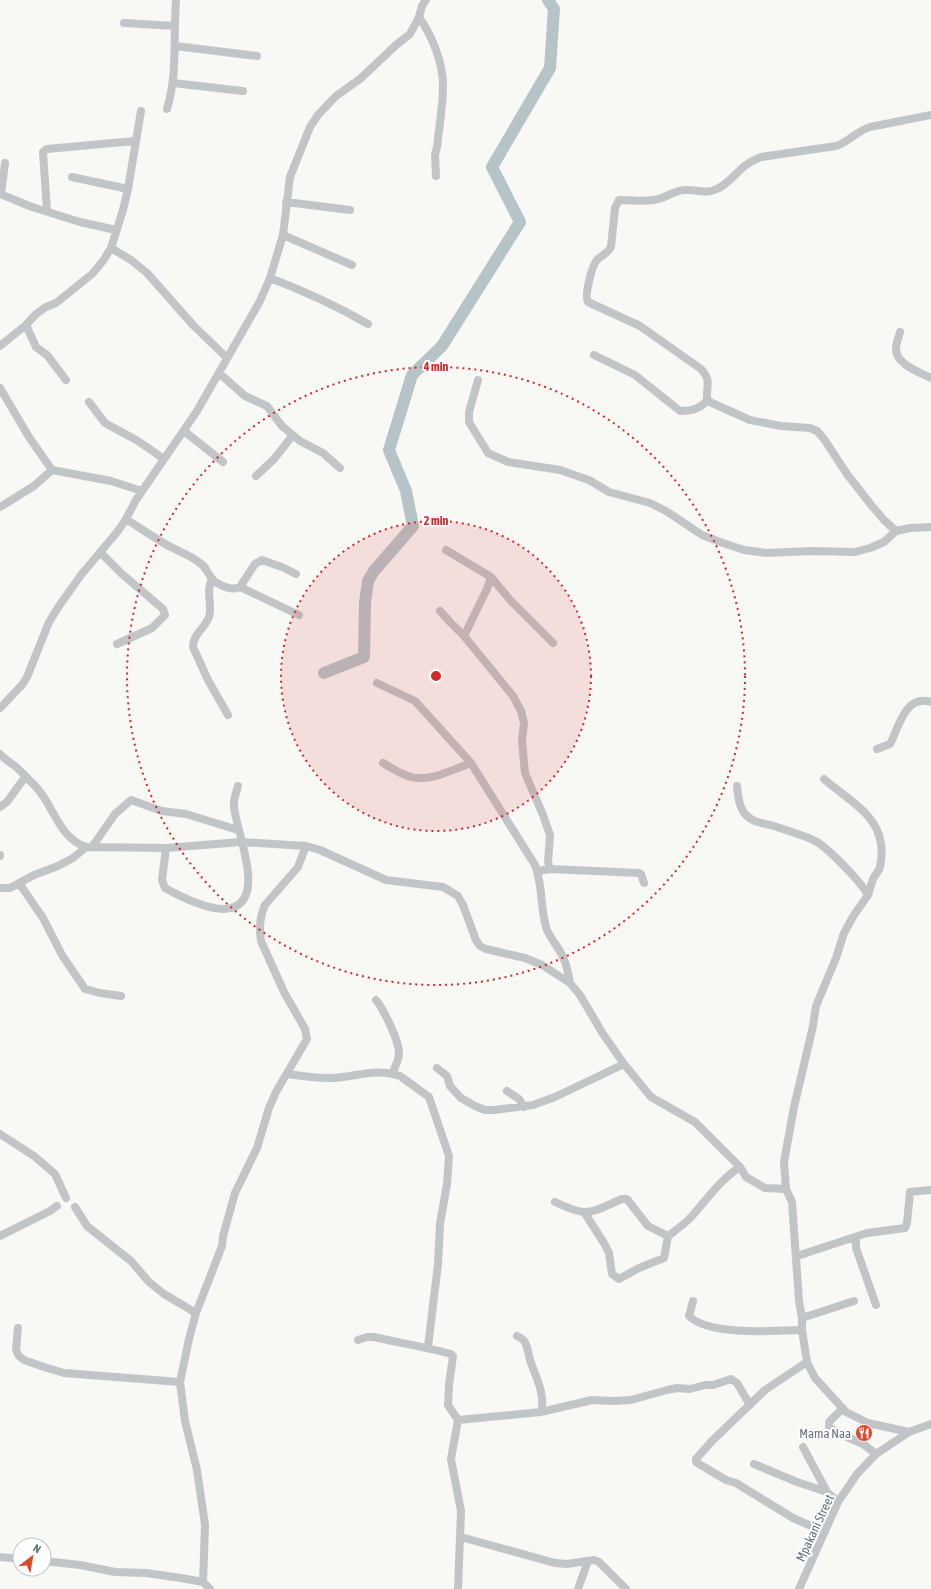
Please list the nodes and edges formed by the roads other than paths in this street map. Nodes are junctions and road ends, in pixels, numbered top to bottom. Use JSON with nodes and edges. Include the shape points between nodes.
{"nodes":[{"id":1,"x":176,"y":0,"type":"edge"},
{"id":2,"x":426,"y":0,"type":"edge"},
{"id":3,"x":419,"y":18,"type":"junction"},
{"id":4,"x":124,"y":22,"type":"dead end"},
{"id":5,"x":175,"y":26,"type":"junction"},
{"id":6,"x":175,"y":46,"type":"junction"},
{"id":7,"x":257,"y":56,"type":"dead end"},
{"id":8,"x":173,"y":83,"type":"junction"},
{"id":9,"x":243,"y":91,"type":"dead end"},
{"id":10,"x":166,"y":109,"type":"dead end"},
{"id":11,"x":141,"y":111,"type":"dead end"},
{"id":12,"x":931,"y":115,"type":"edge"},
{"id":13,"x":136,"y":141,"type":"junction"},
{"id":14,"x":5,"y":163,"type":"dead end"},
{"id":15,"x":436,"y":176,"type":"dead end"},
{"id":16,"x":72,"y":177,"type":"dead end"},
{"id":17,"x":128,"y":189,"type":"junction"},
{"id":18,"x":1,"y":194,"type":"edge"},
{"id":19,"x":286,"y":202,"type":"junction"},
{"id":20,"x":350,"y":210,"type":"dead end"},
{"id":21,"x":47,"y":211,"type":"junction"},
{"id":22,"x":116,"y":230,"type":"junction"},
{"id":23,"x":283,"y":235,"type":"junction"},
{"id":24,"x":112,"y":248,"type":"junction"},
{"id":25,"x":352,"y":266,"type":"dead end"},
{"id":26,"x":270,"y":278,"type":"junction"},
{"id":27,"x":368,"y":324,"type":"dead end"},
{"id":28,"x":26,"y":325,"type":"junction"},
{"id":29,"x":900,"y":332,"type":"dead end"},
{"id":30,"x":0,"y":346,"type":"edge"},
{"id":31,"x":594,"y":355,"type":"dead end"},
{"id":32,"x":227,"y":358,"type":"junction"},
{"id":33,"x":218,"y":373,"type":"junction"},
{"id":34,"x":931,"y":378,"type":"edge"},
{"id":35,"x":66,"y":380,"type":"dead end"},
{"id":36,"x":478,"y":380,"type":"dead end"},
{"id":37,"x":0,"y":388,"type":"edge"},
{"id":38,"x":708,"y":400,"type":"junction"},
{"id":39,"x":89,"y":402,"type":"dead end"},
{"id":40,"x":184,"y":430,"type":"junction"},
{"id":41,"x":293,"y":434,"type":"junction"},
{"id":42,"x":164,"y":458,"type":"junction"},
{"id":43,"x":223,"y":462,"type":"dead end"},
{"id":44,"x":340,"y":468,"type":"dead end"},
{"id":45,"x":52,"y":470,"type":"junction"},
{"id":46,"x":256,"y":476,"type":"dead end"},
{"id":47,"x":142,"y":491,"type":"junction"},
{"id":48,"x":0,"y":507,"type":"edge"},
{"id":49,"x":126,"y":519,"type":"junction"},
{"id":50,"x":931,"y":527,"type":"edge"},
{"id":51,"x":896,"y":531,"type":"junction"},
{"id":52,"x":446,"y":550,"type":"dead end"},
{"id":53,"x":100,"y":552,"type":"junction"},
{"id":54,"x":296,"y":574,"type":"dead end"},
{"id":55,"x":491,"y":577,"type":"junction"},
{"id":56,"x":212,"y":579,"type":"junction"},
{"id":57,"x":240,"y":587,"type":"junction"},
{"id":58,"x":440,"y":611,"type":"dead end"},
{"id":59,"x":299,"y":615,"type":"dead end"},
{"id":60,"x":464,"y":636,"type":"junction"},
{"id":61,"x":553,"y":643,"type":"dead end"},
{"id":62,"x":117,"y":644,"type":"dead end"},
{"id":63,"x":378,"y":683,"type":"dead end"},
{"id":64,"x":931,"y":702,"type":"edge"},
{"id":65,"x":0,"y":708,"type":"edge"},
{"id":66,"x":228,"y":715,"type":"dead end"},
{"id":67,"x":877,"y":749,"type":"dead end"},
{"id":68,"x":0,"y":754,"type":"edge"},
{"id":69,"x":383,"y":763,"type":"dead end"},
{"id":70,"x":471,"y":763,"type":"junction"},
{"id":71,"x":25,"y":777,"type":"junction"},
{"id":72,"x":824,"y":779,"type":"dead end"},
{"id":73,"x":238,"y":786,"type":"dead end"},
{"id":74,"x":737,"y":786,"type":"dead end"},
{"id":75,"x":0,"y":807,"type":"edge"},
{"id":76,"x":238,"y":830,"type":"junction"},
{"id":77,"x":241,"y":842,"type":"junction"},
{"id":78,"x":306,"y":846,"type":"junction"},
{"id":79,"x":89,"y":847,"type":"junction"},
{"id":80,"x":166,"y":848,"type":"junction"},
{"id":81,"x":550,"y":868,"type":"junction"},
{"id":82,"x":538,"y":871,"type":"junction"},
{"id":83,"x":19,"y":883,"type":"junction"},
{"id":84,"x":644,"y":883,"type":"dead end"},
{"id":85,"x":0,"y":888,"type":"edge"},
{"id":86,"x":868,"y":895,"type":"junction"},
{"id":87,"x":570,"y":983,"type":"junction"},
{"id":88,"x":121,"y":996,"type":"dead end"},
{"id":89,"x":376,"y":1000,"type":"dead end"},
{"id":90,"x":624,"y":1064,"type":"junction"},
{"id":91,"x":437,"y":1068,"type":"dead end"},
{"id":92,"x":288,"y":1074,"type":"junction"},
{"id":93,"x":392,"y":1074,"type":"junction"},
{"id":94,"x":507,"y":1091,"type":"dead end"},
{"id":95,"x":524,"y":1107,"type":"junction"},
{"id":96,"x":0,"y":1134,"type":"edge"},
{"id":97,"x":740,"y":1167,"type":"junction"},
{"id":98,"x":786,"y":1189,"type":"junction"},
{"id":99,"x":931,"y":1190,"type":"edge"},
{"id":100,"x":66,"y":1198,"type":"dead end"},
{"id":101,"x":555,"y":1202,"type":"dead end"},
{"id":102,"x":57,"y":1206,"type":"dead end"},
{"id":103,"x":75,"y":1207,"type":"dead end"},
{"id":104,"x":584,"y":1212,"type":"junction"},
{"id":105,"x":0,"y":1236,"type":"edge"},
{"id":106,"x":668,"y":1236,"type":"junction"},
{"id":107,"x":856,"y":1237,"type":"junction"},
{"id":108,"x":797,"y":1256,"type":"junction"},
{"id":109,"x":693,"y":1300,"type":"dead end"},
{"id":110,"x":854,"y":1301,"type":"dead end"},
{"id":111,"x":876,"y":1305,"type":"dead end"},
{"id":112,"x":196,"y":1313,"type":"junction"},
{"id":113,"x":802,"y":1318,"type":"junction"},
{"id":114,"x":18,"y":1328,"type":"dead end"},
{"id":115,"x":802,"y":1330,"type":"junction"},
{"id":116,"x":517,"y":1336,"type":"dead end"},
{"id":117,"x":358,"y":1340,"type":"dead end"},
{"id":118,"x":428,"y":1347,"type":"junction"},
{"id":119,"x":808,"y":1362,"type":"junction"},
{"id":120,"x":180,"y":1382,"type":"junction"},
{"id":121,"x":750,"y":1404,"type":"junction"},
{"id":122,"x":843,"y":1408,"type":"junction"},
{"id":123,"x":541,"y":1412,"type":"junction"},
{"id":124,"x":458,"y":1420,"type":"junction"},
{"id":125,"x":930,"y":1426,"type":"edge"},
{"id":126,"x":909,"y":1432,"type":"junction"},
{"id":127,"x":803,"y":1447,"type":"dead end"},
{"id":128,"x":876,"y":1454,"type":"junction"},
{"id":129,"x":754,"y":1464,"type":"dead end"},
{"id":130,"x":827,"y":1492,"type":"junction"},
{"id":131,"x":838,"y":1502,"type":"junction"},
{"id":132,"x":825,"y":1532,"type":"junction"},
{"id":133,"x":461,"y":1537,"type":"junction"},
{"id":134,"x":0,"y":1557,"type":"edge"},
{"id":135,"x":12,"y":1558,"type":"edge"},
{"id":136,"x":588,"y":1561,"type":"junction"},
{"id":137,"x":52,"y":1562,"type":"edge"},
{"id":138,"x":203,"y":1582,"type":"junction"},
{"id":139,"x":210,"y":1589,"type":"edge"},
{"id":140,"x":458,"y":1589,"type":"edge"},
{"id":141,"x":578,"y":1589,"type":"edge"},
{"id":142,"x":626,"y":1589,"type":"edge"},
{"id":143,"x":799,"y":1589,"type":"edge"}],
"edges":[{"from":1,"to":5,"type":"street"},
{"from":2,"to":3,"type":"street"},
{"from":3,"to":15,"type":"street","via":[[431,38],[439,61],[443,85],[435,155]]},
{"from":3,"to":19,"type":"street","via":[[410,34],[360,79],[336,96],[318,115],[310,127],[290,177]]},
{"from":4,"to":5,"type":"street"},
{"from":5,"to":6,"type":"street"},
{"from":6,"to":7,"type":"street"},
{"from":6,"to":8,"type":"street"},
{"from":8,"to":9,"type":"street"},
{"from":8,"to":10,"type":"street"},
{"from":11,"to":13,"type":"street"},
{"from":12,"to":38,"type":"street","via":[[870,127],[836,146],[761,157],[744,165],[720,188],[713,191],[686,190],[644,202],[616,202],[611,247],[594,265],[587,300],[640,326],[701,369],[709,382]]},
{"from":13,"to":17,"type":"street"},
{"from":13,"to":21,"type":"street","via":[[47,149],[43,152]]},
{"from":14,"to":18,"type":"street"},
{"from":16,"to":17,"type":"street"},
{"from":17,"to":22,"type":"street"},
{"from":18,"to":21,"type":"street"},
{"from":19,"to":20,"type":"street"},
{"from":19,"to":23,"type":"street"},
{"from":21,"to":22,"type":"street"},
{"from":22,"to":24,"type":"street"},
{"from":23,"to":25,"type":"street"},
{"from":23,"to":26,"type":"street"},
{"from":24,"to":28,"type":"street","via":[[92,274],[56,303],[36,314]]},
{"from":24,"to":32,"type":"street","via":[[147,273],[193,325]]},
{"from":26,"to":27,"type":"street","via":[[342,309]]},
{"from":26,"to":32,"type":"street","via":[[260,301]]},
{"from":28,"to":30,"type":"street"},
{"from":28,"to":35,"type":"street","via":[[36,347],[47,355]]},
{"from":29,"to":34,"type":"street","via":[[896,348],[899,360]]},
{"from":31,"to":38,"type":"street","via":[[635,375],[680,411],[698,408]]},
{"from":32,"to":33,"type":"street"},
{"from":33,"to":40,"type":"street"},
{"from":33,"to":41,"type":"street","via":[[245,396],[267,406],[278,422]]},
{"from":36,"to":51,"type":"street","via":[[469,412],[469,422],[488,454],[508,462],[560,470],[589,480],[609,492],[650,503],[702,535],[720,542],[744,550],[767,553],[855,552],[884,542]]},
{"from":37,"to":45,"type":"street"},
{"from":38,"to":51,"type":"street","via":[[750,420],[817,431],[864,496]]},
{"from":39,"to":42,"type":"street","via":[[105,423]]},
{"from":40,"to":42,"type":"street"},
{"from":40,"to":43,"type":"street"},
{"from":41,"to":44,"type":"street","via":[[300,441],[323,453]]},
{"from":41,"to":46,"type":"street","via":[[274,459]]},
{"from":42,"to":47,"type":"street"},
{"from":45,"to":47,"type":"street","via":[[111,481]]},
{"from":45,"to":48,"type":"street","via":[[34,486]]},
{"from":47,"to":49,"type":"street"},
{"from":49,"to":53,"type":"street"},
{"from":49,"to":56,"type":"street","via":[[202,564]]},
{"from":50,"to":51,"type":"street"},
{"from":52,"to":55,"type":"street"},
{"from":53,"to":62,"type":"street","via":[[163,609],[165,615],[152,628]]},
{"from":53,"to":65,"type":"street","via":[[49,622],[22,685]]},
{"from":54,"to":57,"type":"street","via":[[262,560],[255,564]]},
{"from":55,"to":60,"type":"street"},
{"from":55,"to":61,"type":"street"},
{"from":56,"to":57,"type":"street","via":[[232,589]]},
{"from":56,"to":66,"type":"street","via":[[208,593],[211,608],[193,647]]},
{"from":57,"to":59,"type":"street"},
{"from":58,"to":60,"type":"street"},
{"from":60,"to":81,"type":"street","via":[[518,702],[522,711],[525,773],[550,835]]},
{"from":63,"to":70,"type":"street","via":[[415,701]]},
{"from":64,"to":67,"type":"street","via":[[918,700],[909,705],[890,744]]},
{"from":68,"to":71,"type":"street"},
{"from":69,"to":70,"type":"street","via":[[405,775],[420,778]]},
{"from":70,"to":82,"type":"street"},
{"from":71,"to":75,"type":"street","via":[[7,802]]},
{"from":71,"to":79,"type":"street","via":[[46,800],[70,838]]},
{"from":72,"to":86,"type":"street","via":[[870,817],[878,832],[881,844],[880,867]]},
{"from":73,"to":76,"type":"street","via":[[233,806]]},
{"from":74,"to":86,"type":"street","via":[[739,803],[744,814],[753,821],[816,842],[828,850],[863,886]]},
{"from":76,"to":77,"type":"street"},
{"from":76,"to":79,"type":"street","via":[[131,800],[115,814]]},
{"from":77,"to":78,"type":"street"},
{"from":77,"to":80,"type":"street"},
{"from":77,"to":80,"type":"street","via":[[248,872],[247,894],[241,903],[224,910],[213,909],[165,888],[162,880]]},
{"from":78,"to":87,"type":"street","via":[[386,880],[443,887],[458,896],[480,946],[525,958],[542,965]]},
{"from":78,"to":92,"type":"street","via":[[298,867],[265,905],[261,923],[261,941],[307,1036],[306,1044]]},
{"from":79,"to":80,"type":"street"},
{"from":79,"to":83,"type":"street","via":[[66,862]]},
{"from":81,"to":82,"type":"street"},
{"from":81,"to":84,"type":"street","via":[[639,873]]},
{"from":82,"to":87,"type":"street","via":[[545,926],[562,954]]},
{"from":83,"to":85,"type":"street","via":[[10,888]]},
{"from":83,"to":88,"type":"street","via":[[44,918],[62,955],[85,989]]},
{"from":86,"to":98,"type":"street","via":[[844,933],[816,1006],[789,1131],[784,1162]]},
{"from":87,"to":90,"type":"street"},
{"from":89,"to":93,"type":"street","via":[[384,1012],[399,1050]]},
{"from":90,"to":95,"type":"street","via":[[555,1097]]},
{"from":90,"to":97,"type":"street","via":[[651,1097],[696,1122]]},
{"from":91,"to":95,"type":"street","via":[[447,1076],[453,1089],[462,1098],[475,1106],[485,1110]]},
{"from":92,"to":93,"type":"street","via":[[330,1078],[370,1072]]},
{"from":92,"to":112,"type":"street","via":[[269,1108],[257,1148],[236,1193],[222,1246]]},
{"from":93,"to":118,"type":"street","via":[[400,1076],[429,1097],[449,1156]]},
{"from":94,"to":95,"type":"street","via":[[519,1099]]},
{"from":96,"to":100,"type":"street","via":[[34,1156],[55,1174]]},
{"from":97,"to":98,"type":"street","via":[[746,1177],[764,1188]]},
{"from":97,"to":106,"type":"street","via":[[702,1202],[691,1217]]},
{"from":98,"to":108,"type":"street","via":[[792,1202]]},
{"from":99,"to":107,"type":"street","via":[[910,1192],[905,1228]]},
{"from":101,"to":104,"type":"street"},
{"from":102,"to":105,"type":"street"},
{"from":103,"to":112,"type":"street","via":[[87,1226],[131,1261],[150,1282],[164,1294]]},
{"from":104,"to":106,"type":"street","via":[[593,1212],[627,1199],[648,1226]]},
{"from":104,"to":106,"type":"street","via":[[609,1253],[612,1274],[619,1279],[664,1258]]},
{"from":107,"to":108,"type":"street"},
{"from":107,"to":111,"type":"street","via":[[856,1248]]},
{"from":108,"to":113,"type":"street"},
{"from":109,"to":115,"type":"street","via":[[689,1316],[701,1325],[764,1332]]},
{"from":110,"to":113,"type":"street"},
{"from":112,"to":120,"type":"street"},
{"from":113,"to":115,"type":"street"},
{"from":114,"to":120,"type":"street","via":[[16,1350],[19,1356],[44,1367],[64,1373]]},
{"from":115,"to":119,"type":"street"},
{"from":116,"to":123,"type":"street","via":[[527,1346],[540,1389]]},
{"from":117,"to":118,"type":"street","via":[[374,1337],[416,1347]]},
{"from":118,"to":124,"type":"street","via":[[453,1356],[448,1405]]},
{"from":119,"to":121,"type":"street","via":[[765,1390]]},
{"from":119,"to":122,"type":"street","via":[[815,1378]]},
{"from":120,"to":138,"type":"street","via":[[205,1525]]},
{"from":121,"to":123,"type":"street","via":[[737,1383],[731,1379],[690,1389],[667,1390],[636,1399],[592,1400]]},
{"from":121,"to":132,"type":"street","via":[[698,1456],[696,1462],[736,1483],[792,1518]]},
{"from":122,"to":126,"type":"street","via":[[868,1423]]},
{"from":122,"to":128,"type":"street","via":[[829,1422],[829,1427]]},
{"from":123,"to":124,"type":"street"},
{"from":124,"to":133,"type":"street","via":[[451,1459],[461,1511]]},
{"from":125,"to":126,"type":"street","name":"Mpakani Street"},
{"from":126,"to":128,"type":"street","name":"Mpakani Street"},
{"from":127,"to":130,"type":"street"},
{"from":128,"to":131,"type":"street","name":"Mpakani Street","via":[[857,1474]]},
{"from":129,"to":130,"type":"street"},
{"from":130,"to":131,"type":"street"},
{"from":131,"to":132,"type":"street","name":"Mpakani Street"},
{"from":132,"to":143,"type":"street","name":"Mpakani Street"},
{"from":133,"to":136,"type":"street","via":[[555,1563]]},
{"from":133,"to":140,"type":"street"},
{"from":134,"to":135,"type":"street"},
{"from":136,"to":141,"type":"street"},
{"from":136,"to":142,"type":"street","via":[[599,1562]]},
{"from":137,"to":138,"type":"street"},
{"from":138,"to":139,"type":"street"}]}
